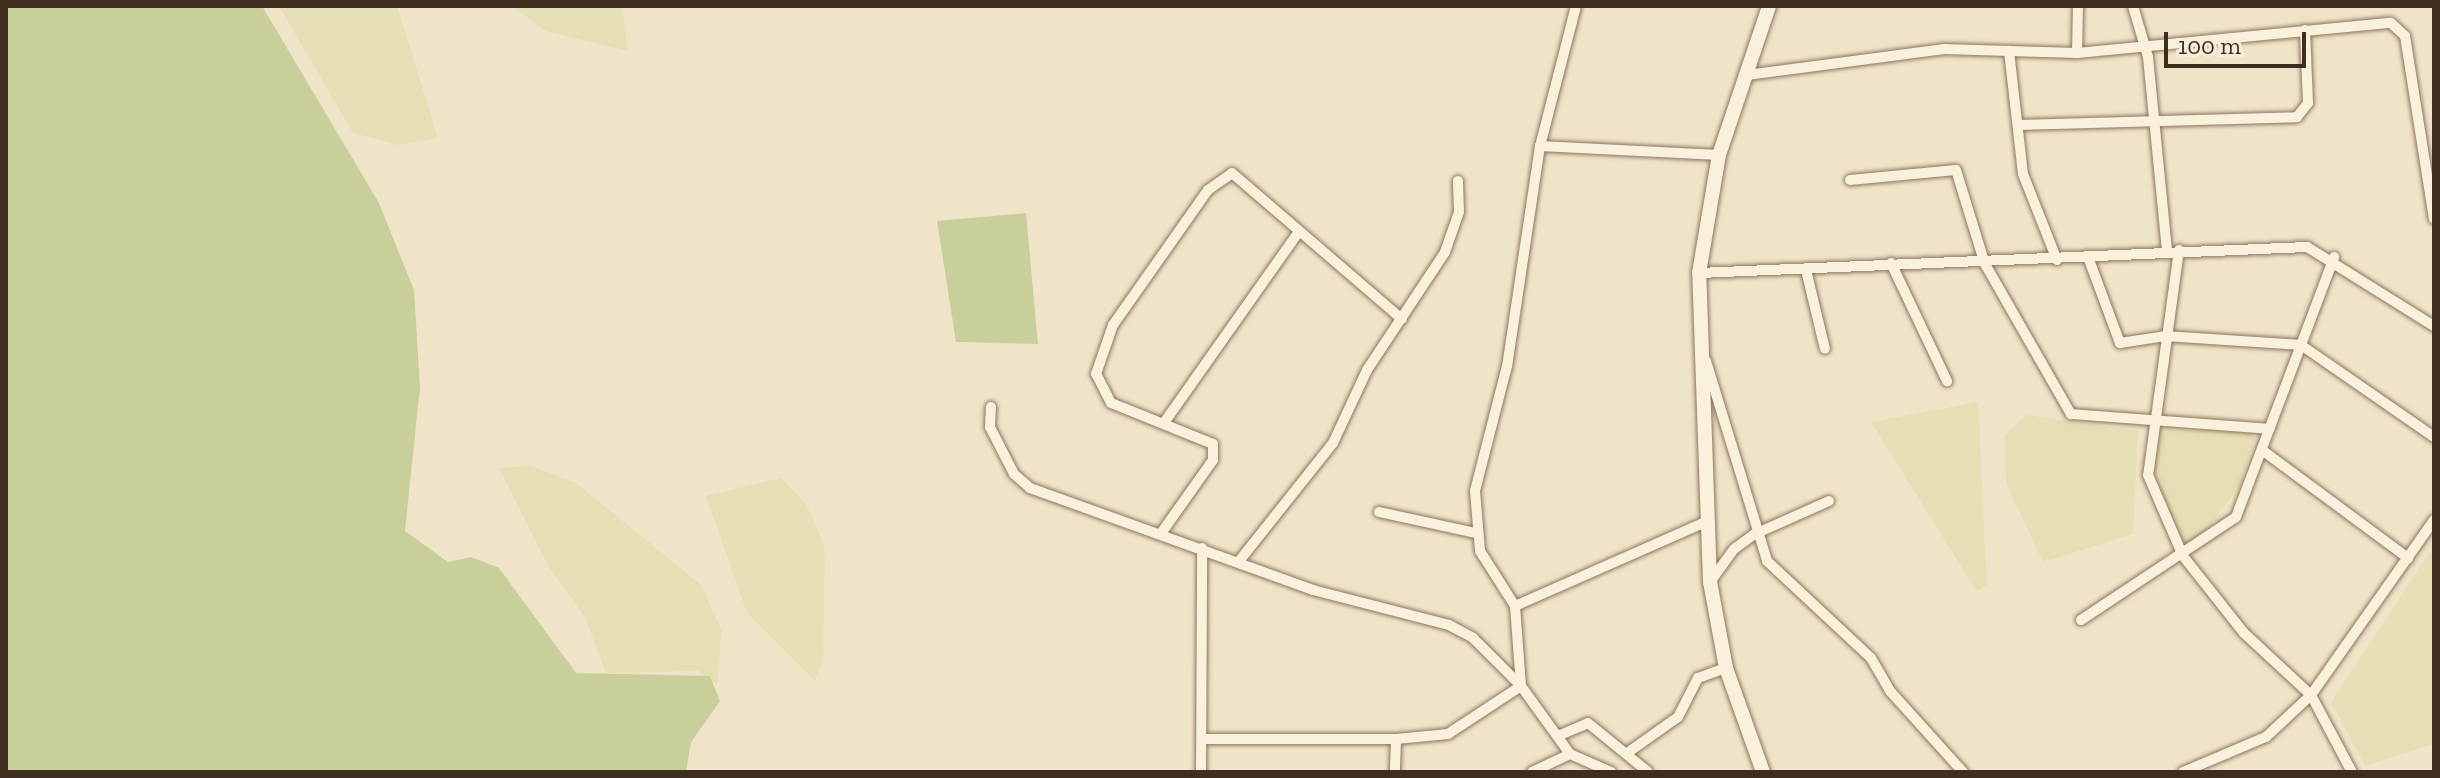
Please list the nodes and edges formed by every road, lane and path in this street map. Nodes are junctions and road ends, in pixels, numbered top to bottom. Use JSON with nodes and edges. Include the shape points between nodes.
{"nodes":[{"id":1,"x":1576,"y":6,"type":"edge"},
{"id":2,"x":1769,"y":6,"type":"edge"},
{"id":3,"x":2078,"y":6,"type":"edge"},
{"id":4,"x":2133,"y":6,"type":"edge"},
{"id":5,"x":2305,"y":30,"type":"junction"},
{"id":6,"x":2145,"y":47,"type":"junction"},
{"id":7,"x":2009,"y":51,"type":"junction"},
{"id":8,"x":2077,"y":53,"type":"junction"},
{"id":9,"x":1747,"y":75,"type":"junction"},
{"id":10,"x":2152,"y":118,"type":"junction"},
{"id":11,"x":2018,"y":125,"type":"junction"},
{"id":12,"x":1540,"y":146,"type":"junction"},
{"id":13,"x":1719,"y":155,"type":"junction"},
{"id":14,"x":1850,"y":180,"type":"dead end"},
{"id":15,"x":1458,"y":181,"type":"dead end"},
{"id":16,"x":2434,"y":219,"type":"edge"},
{"id":17,"x":1298,"y":233,"type":"junction"},
{"id":18,"x":2167,"y":250,"type":"junction"},
{"id":19,"x":2179,"y":250,"type":"junction"},
{"id":20,"x":2088,"y":257,"type":"junction"},
{"id":21,"x":2334,"y":257,"type":"junction"},
{"id":22,"x":2057,"y":260,"type":"junction"},
{"id":23,"x":1891,"y":263,"type":"junction"},
{"id":24,"x":1985,"y":264,"type":"junction"},
{"id":25,"x":1806,"y":270,"type":"junction"},
{"id":26,"x":1699,"y":273,"type":"junction"},
{"id":27,"x":1402,"y":319,"type":"junction"},
{"id":28,"x":2434,"y":326,"type":"edge"},
{"id":29,"x":2166,"y":336,"type":"junction"},
{"id":30,"x":1700,"y":344,"type":"junction"},
{"id":31,"x":2301,"y":345,"type":"junction"},
{"id":32,"x":1825,"y":349,"type":"dead end"},
{"id":33,"x":1947,"y":381,"type":"dead end"},
{"id":34,"x":991,"y":407,"type":"dead end"},
{"id":35,"x":2154,"y":419,"type":"junction"},
{"id":36,"x":1166,"y":420,"type":"junction"},
{"id":37,"x":2269,"y":429,"type":"junction"},
{"id":38,"x":2434,"y":437,"type":"edge"},
{"id":39,"x":2262,"y":450,"type":"junction"},
{"id":40,"x":1829,"y":501,"type":"dead end"},
{"id":41,"x":1379,"y":512,"type":"dead end"},
{"id":42,"x":2434,"y":520,"type":"edge"},
{"id":43,"x":1703,"y":523,"type":"junction"},
{"id":44,"x":1162,"y":532,"type":"junction"},
{"id":45,"x":1475,"y":533,"type":"junction"},
{"id":46,"x":1755,"y":534,"type":"junction"},
{"id":47,"x":1202,"y":548,"type":"junction"},
{"id":48,"x":2183,"y":556,"type":"junction"},
{"id":49,"x":2408,"y":558,"type":"junction"},
{"id":50,"x":1240,"y":560,"type":"junction"},
{"id":51,"x":1710,"y":582,"type":"junction"},
{"id":52,"x":1515,"y":606,"type":"junction"},
{"id":53,"x":2081,"y":620,"type":"dead end"},
{"id":54,"x":1726,"y":668,"type":"junction"},
{"id":55,"x":1521,"y":686,"type":"junction"},
{"id":56,"x":2311,"y":695,"type":"junction"},
{"id":57,"x":1560,"y":735,"type":"junction"},
{"id":58,"x":1202,"y":739,"type":"junction"},
{"id":59,"x":1396,"y":739,"type":"junction"},
{"id":60,"x":1630,"y":751,"type":"junction"},
{"id":61,"x":1570,"y":754,"type":"junction"},
{"id":62,"x":1539,"y":771,"type":"edge"},
{"id":63,"x":1201,"y":772,"type":"edge"},
{"id":64,"x":1395,"y":772,"type":"edge"},
{"id":65,"x":1611,"y":772,"type":"edge"},
{"id":66,"x":1648,"y":772,"type":"edge"},
{"id":67,"x":1763,"y":772,"type":"edge"},
{"id":68,"x":1963,"y":772,"type":"edge"},
{"id":69,"x":2183,"y":772,"type":"edge"},
{"id":70,"x":2352,"y":772,"type":"edge"}],
"edges":[{"from":1,"to":12,"type":"street"},
{"from":2,"to":9,"type":"street"},
{"from":3,"to":8,"type":"street"},
{"from":4,"to":6,"type":"street"},
{"from":5,"to":6,"type":"street"},
{"from":5,"to":10,"type":"street","via":[[2308,103],[2302,115]]},
{"from":5,"to":16,"type":"street","via":[[2384,21],[2402,31]]},
{"from":6,"to":8,"type":"street"},
{"from":6,"to":10,"type":"street"},
{"from":7,"to":8,"type":"street"},
{"from":7,"to":9,"type":"street","via":[[1944,49]]},
{"from":7,"to":11,"type":"street"},
{"from":9,"to":13,"type":"street"},
{"from":10,"to":11,"type":"street"},
{"from":10,"to":18,"type":"street"},
{"from":11,"to":22,"type":"street","via":[[2023,174]]},
{"from":12,"to":13,"type":"street"},
{"from":12,"to":45,"type":"street","via":[[1507,366],[1475,491]]},
{"from":13,"to":26,"type":"street"},
{"from":14,"to":24,"type":"street","via":[[1956,170]]},
{"from":15,"to":27,"type":"street","via":[[1459,212],[1445,252]]},
{"from":17,"to":27,"type":"street"},
{"from":17,"to":36,"type":"street"},
{"from":17,"to":36,"type":"street","via":[[1232,173],[1208,190],[1113,325],[1097,365],[1107,399]]},
{"from":18,"to":19,"type":"street"},
{"from":18,"to":20,"type":"street"},
{"from":19,"to":21,"type":"street","via":[[2307,247]]},
{"from":19,"to":29,"type":"street"},
{"from":20,"to":22,"type":"street"},
{"from":20,"to":29,"type":"street","via":[[2120,343]]},
{"from":21,"to":28,"type":"street"},
{"from":21,"to":31,"type":"street"},
{"from":22,"to":24,"type":"street"},
{"from":23,"to":24,"type":"street"},
{"from":23,"to":25,"type":"street"},
{"from":23,"to":33,"type":"street"},
{"from":24,"to":35,"type":"street","via":[[2064,409],[2080,416]]},
{"from":25,"to":26,"type":"street"},
{"from":25,"to":32,"type":"street"},
{"from":26,"to":30,"type":"street"},
{"from":27,"to":50,"type":"street","via":[[1358,385],[1333,443]]},
{"from":29,"to":31,"type":"street"},
{"from":29,"to":35,"type":"street"},
{"from":30,"to":43,"type":"street"},
{"from":30,"to":46,"type":"street","via":[[1744,471]]},
{"from":31,"to":37,"type":"street"},
{"from":31,"to":38,"type":"street"},
{"from":34,"to":44,"type":"street","via":[[990,427],[1025,485]]},
{"from":35,"to":37,"type":"street"},
{"from":35,"to":48,"type":"street","via":[[2148,475]]},
{"from":36,"to":44,"type":"street","via":[[1208,438],[1215,452]]},
{"from":37,"to":39,"type":"street"},
{"from":39,"to":48,"type":"street","via":[[2236,517]]},
{"from":39,"to":49,"type":"street"},
{"from":40,"to":46,"type":"street"},
{"from":41,"to":45,"type":"street"},
{"from":42,"to":49,"type":"street"},
{"from":43,"to":51,"type":"street"},
{"from":43,"to":52,"type":"street"},
{"from":44,"to":47,"type":"street"},
{"from":45,"to":52,"type":"street","via":[[1492,578]]},
{"from":46,"to":51,"type":"street"},
{"from":46,"to":68,"type":"street","via":[[1767,561],[1871,658],[1891,692]]},
{"from":47,"to":50,"type":"street"},
{"from":47,"to":58,"type":"street"},
{"from":48,"to":53,"type":"street"},
{"from":48,"to":56,"type":"street","via":[[2244,633]]},
{"from":49,"to":56,"type":"street"},
{"from":50,"to":55,"type":"street","via":[[1313,590],[1463,631]]},
{"from":51,"to":54,"type":"street"},
{"from":52,"to":55,"type":"street"},
{"from":54,"to":60,"type":"street","via":[[1698,678],[1678,717]]},
{"from":54,"to":67,"type":"street"},
{"from":55,"to":57,"type":"street"},
{"from":55,"to":59,"type":"street","via":[[1442,737]]},
{"from":56,"to":69,"type":"street","via":[[2266,737]]},
{"from":56,"to":70,"type":"street"},
{"from":57,"to":60,"type":"street","via":[[1588,723]]},
{"from":57,"to":61,"type":"street"},
{"from":58,"to":59,"type":"street"},
{"from":58,"to":63,"type":"street"},
{"from":59,"to":64,"type":"street"},
{"from":60,"to":66,"type":"street"},
{"from":61,"to":62,"type":"street"},
{"from":61,"to":65,"type":"street"}]}
